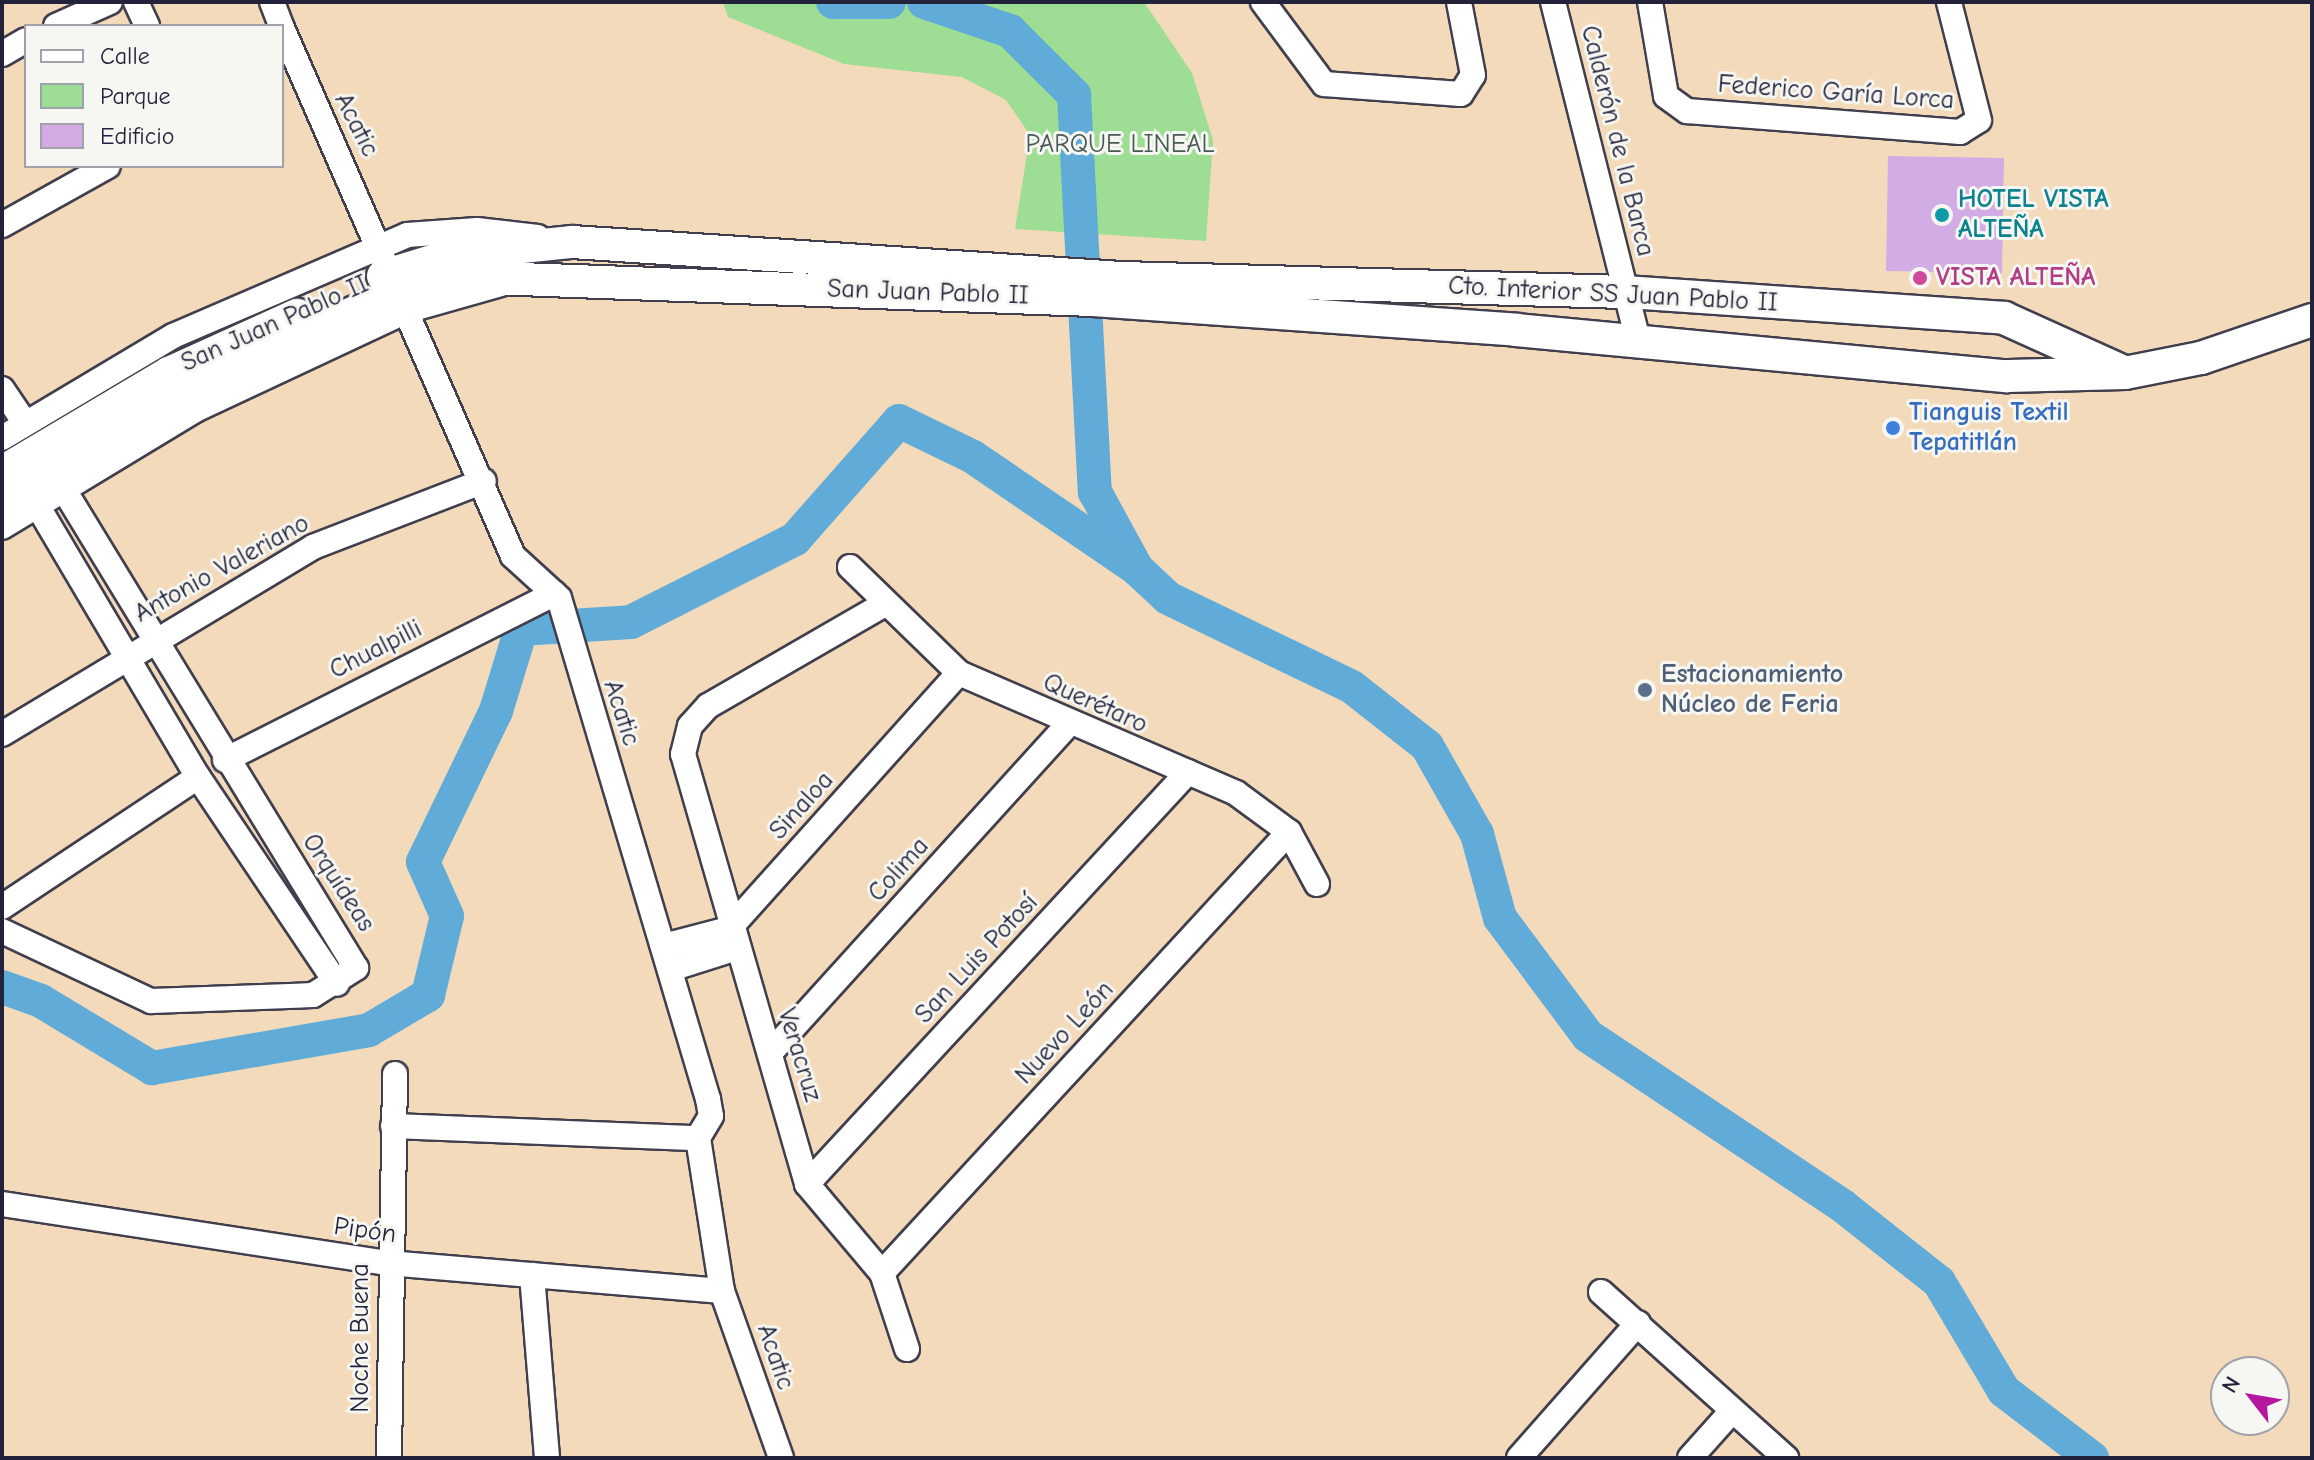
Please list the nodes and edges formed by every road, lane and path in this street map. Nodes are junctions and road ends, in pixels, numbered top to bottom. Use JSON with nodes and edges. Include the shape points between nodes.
{"nodes":[{"id":1,"x":110,"y":2,"type":"edge"},
{"id":2,"x":136,"y":2,"type":"edge"},
{"id":3,"x":272,"y":2,"type":"edge"},
{"id":4,"x":1263,"y":2,"type":"edge"},
{"id":5,"x":1459,"y":2,"type":"edge"},
{"id":6,"x":1553,"y":2,"type":"edge"},
{"id":7,"x":1650,"y":2,"type":"edge"},
{"id":8,"x":1949,"y":2,"type":"edge"},
{"id":9,"x":60,"y":24,"type":"edge"},
{"id":10,"x":146,"y":24,"type":"edge"},
{"id":11,"x":281,"y":24,"type":"edge"},
{"id":12,"x":284,"y":38,"type":"edge"},
{"id":13,"x":24,"y":41,"type":"edge"},
{"id":14,"x":2,"y":54,"type":"edge"},
{"id":15,"x":293,"y":88,"type":"edge"},
{"id":16,"x":104,"y":168,"type":"edge"},
{"id":17,"x":2,"y":225,"type":"edge"},
{"id":18,"x":572,"y":242,"type":"junction"},
{"id":19,"x":393,"y":281,"type":"junction"},
{"id":20,"x":1035,"y":282,"type":"junction"},
{"id":21,"x":1090,"y":285,"type":"junction"},
{"id":22,"x":1626,"y":292,"type":"junction"},
{"id":23,"x":2312,"y":320,"type":"edge"},
{"id":24,"x":1638,"y":341,"type":"junction"},
{"id":25,"x":2125,"y":373,"type":"junction"},
{"id":26,"x":2,"y":389,"type":"edge"},
{"id":27,"x":25,"y":423,"type":"junction"},
{"id":28,"x":2,"y":438,"type":"edge"},
{"id":29,"x":2,"y":472,"type":"edge"},
{"id":30,"x":484,"y":481,"type":"junction"},
{"id":31,"x":64,"y":490,"type":"junction"},
{"id":32,"x":2,"y":499,"type":"edge"},
{"id":33,"x":37,"y":505,"type":"junction"},
{"id":34,"x":2,"y":527,"type":"edge"},
{"id":35,"x":850,"y":567,"type":"dead end"},
{"id":36,"x":557,"y":596,"type":"junction"},
{"id":37,"x":883,"y":605,"type":"junction"},
{"id":38,"x":155,"y":637,"type":"junction"},
{"id":39,"x":127,"y":656,"type":"junction"},
{"id":40,"x":959,"y":673,"type":"junction"},
{"id":41,"x":1068,"y":725,"type":"junction"},
{"id":42,"x":2,"y":734,"type":"edge"},
{"id":43,"x":225,"y":760,"type":"junction"},
{"id":44,"x":1188,"y":772,"type":"junction"},
{"id":45,"x":198,"y":777,"type":"junction"},
{"id":46,"x":1289,"y":832,"type":"junction"},
{"id":47,"x":1317,"y":884,"type":"dead end"},
{"id":48,"x":2,"y":907,"type":"edge"},
{"id":49,"x":2,"y":931,"type":"edge"},
{"id":50,"x":731,"y":939,"type":"junction"},
{"id":51,"x":667,"y":945,"type":"junction"},
{"id":52,"x":674,"y":968,"type":"junction"},
{"id":53,"x":337,"y":984,"type":"junction"},
{"id":54,"x":771,"y":1052,"type":"junction"},
{"id":55,"x":395,"y":1074,"type":"dead end"},
{"id":56,"x":393,"y":1126,"type":"junction"},
{"id":57,"x":698,"y":1138,"type":"junction"},
{"id":58,"x":807,"y":1184,"type":"junction"},
{"id":59,"x":2,"y":1204,"type":"edge"},
{"id":60,"x":388,"y":1263,"type":"junction"},
{"id":61,"x":882,"y":1273,"type":"junction"},
{"id":62,"x":532,"y":1275,"type":"junction"},
{"id":63,"x":722,"y":1291,"type":"junction"},
{"id":64,"x":1601,"y":1292,"type":"dead end"},
{"id":65,"x":1638,"y":1323,"type":"junction"},
{"id":66,"x":907,"y":1349,"type":"dead end"},
{"id":67,"x":1732,"y":1411,"type":"junction"},
{"id":68,"x":544,"y":1448,"type":"edge"},
{"id":69,"x":389,"y":1458,"type":"edge"},
{"id":70,"x":781,"y":1458,"type":"edge"},
{"id":71,"x":1519,"y":1458,"type":"edge"},
{"id":72,"x":1690,"y":1458,"type":"edge"},
{"id":73,"x":1786,"y":1458,"type":"edge"}],
"edges":[{"from":1,"to":9,"type":"street"},
{"from":2,"to":10,"type":"street"},
{"from":3,"to":11,"type":"street","name":"Acatic"},
{"from":4,"to":5,"type":"street","via":[[1324,84],[1461,94],[1473,75]]},
{"from":6,"to":22,"type":"street","name":"Calderón de la Barca"},
{"from":7,"to":8,"type":"street","name":"Federico Garía Lorca","via":[[1666,96],[1687,111],[1960,132],[1979,120]]},
{"from":12,"to":15,"type":"street","name":"Acatic"},
{"from":13,"to":14,"type":"street"},
{"from":15,"to":19,"type":"street","name":"Acatic"},
{"from":16,"to":17,"type":"street"},
{"from":18,"to":19,"type":"main road","name":"San Juan Pablo II","via":[[455,254]]},
{"from":18,"to":19,"type":"street","name":"San Juan Pablo II","via":[[519,234],[415,247]]},
{"from":18,"to":20,"type":"main road","name":"San Juan Pablo II"},
{"from":19,"to":20,"type":"main road","name":"San Juan Pablo II","via":[[524,277]]},
{"from":19,"to":27,"type":"street","name":"San Juan Pablo II","via":[[173,336]]},
{"from":19,"to":29,"type":"main road","name":"San Juan Pablo II","via":[[169,373]]},
{"from":19,"to":30,"type":"street","name":"Acatic"},
{"from":19,"to":31,"type":"street","name":"San Juan Pablo II"},
{"from":19,"to":32,"type":"main road","name":"San Juan Pablo II","via":[[191,388]]},
{"from":20,"to":21,"type":"main road","name":"San Juan Pablo II"},
{"from":21,"to":22,"type":"main road","name":"Cto. Interior SS Juan Pablo II","via":[[1121,278]]},
{"from":21,"to":24,"type":"main road","name":"Cto. Interior SS Juan Pablo II"},
{"from":22,"to":24,"type":"street","name":"Calderón de la Barca"},
{"from":22,"to":25,"type":"main road","name":"Cto. Interior SS Juan Pablo II","via":[[2004,318]]},
{"from":23,"to":25,"type":"main road","name":"Cto. Interior SS Juan Pablo II","via":[[2201,358]]},
{"from":24,"to":25,"type":"main road","name":"Cto. Interior SS Juan Pablo II","via":[[2007,376]]},
{"from":26,"to":27,"type":"street"},
{"from":27,"to":28,"type":"street","name":"San Juan Pablo II"},
{"from":30,"to":36,"type":"street","name":"Acatic","via":[[513,556]]},
{"from":30,"to":38,"type":"street","name":"Antonio Valeriano","via":[[313,547]]},
{"from":31,"to":33,"type":"street","name":"San Juan Pablo II"},
{"from":31,"to":38,"type":"street","name":"Orquídeas"},
{"from":33,"to":34,"type":"street","name":"San Juan Pablo II"},
{"from":33,"to":39,"type":"street"},
{"from":35,"to":37,"type":"street","name":"Querétaro"},
{"from":36,"to":43,"type":"street","name":"Chualpilli"},
{"from":36,"to":51,"type":"street","name":"Acatic"},
{"from":37,"to":40,"type":"street","name":"Querétaro"},
{"from":37,"to":50,"type":"street","name":"Veracruz","via":[[708,706],[690,726],[683,754]]},
{"from":38,"to":39,"type":"street","name":"Antonio Valeriano"},
{"from":38,"to":43,"type":"street","name":"Orquídeas"},
{"from":39,"to":42,"type":"street","name":"Antonio Valeriano"},
{"from":39,"to":45,"type":"street"},
{"from":40,"to":41,"type":"street","name":"Querétaro"},
{"from":40,"to":50,"type":"street","name":"Sinaloa"},
{"from":41,"to":44,"type":"street","name":"Querétaro"},
{"from":41,"to":54,"type":"street","name":"Colima"},
{"from":43,"to":53,"type":"street","name":"Orquídeas","via":[[355,960],[352,975]]},
{"from":44,"to":46,"type":"street","name":"Querétaro","via":[[1236,793]]},
{"from":44,"to":58,"type":"street","name":"San Luis Potosí"},
{"from":45,"to":48,"type":"street"},
{"from":45,"to":53,"type":"street"},
{"from":46,"to":47,"type":"street","name":"Querétaro"},
{"from":46,"to":61,"type":"street","name":"Nuevo León"},
{"from":49,"to":53,"type":"street","via":[[151,1001],[313,995]]},
{"from":50,"to":51,"type":"street"},
{"from":50,"to":52,"type":"street"},
{"from":50,"to":54,"type":"street","name":"Veracruz"},
{"from":51,"to":52,"type":"street","name":"Acatic"},
{"from":52,"to":57,"type":"street","name":"Acatic","via":[[711,1116]]},
{"from":54,"to":58,"type":"street","name":"Veracruz"},
{"from":55,"to":56,"type":"street","name":"Noche Buena"},
{"from":56,"to":57,"type":"street"},
{"from":56,"to":60,"type":"street","name":"Noche Buena"},
{"from":57,"to":63,"type":"street","name":"Acatic"},
{"from":58,"to":61,"type":"street","name":"Veracruz"},
{"from":59,"to":60,"type":"street","name":"Pipón"},
{"from":60,"to":62,"type":"street","name":"Pipón"},
{"from":60,"to":69,"type":"street","name":"Noche Buena"},
{"from":61,"to":66,"type":"street","name":"Veracruz"},
{"from":62,"to":63,"type":"street","name":"Pipón"},
{"from":62,"to":68,"type":"street"},
{"from":63,"to":70,"type":"street","name":"Acatic"},
{"from":64,"to":65,"type":"street"},
{"from":65,"to":67,"type":"street"},
{"from":65,"to":71,"type":"street"},
{"from":67,"to":72,"type":"street"},
{"from":67,"to":73,"type":"street"}]}
